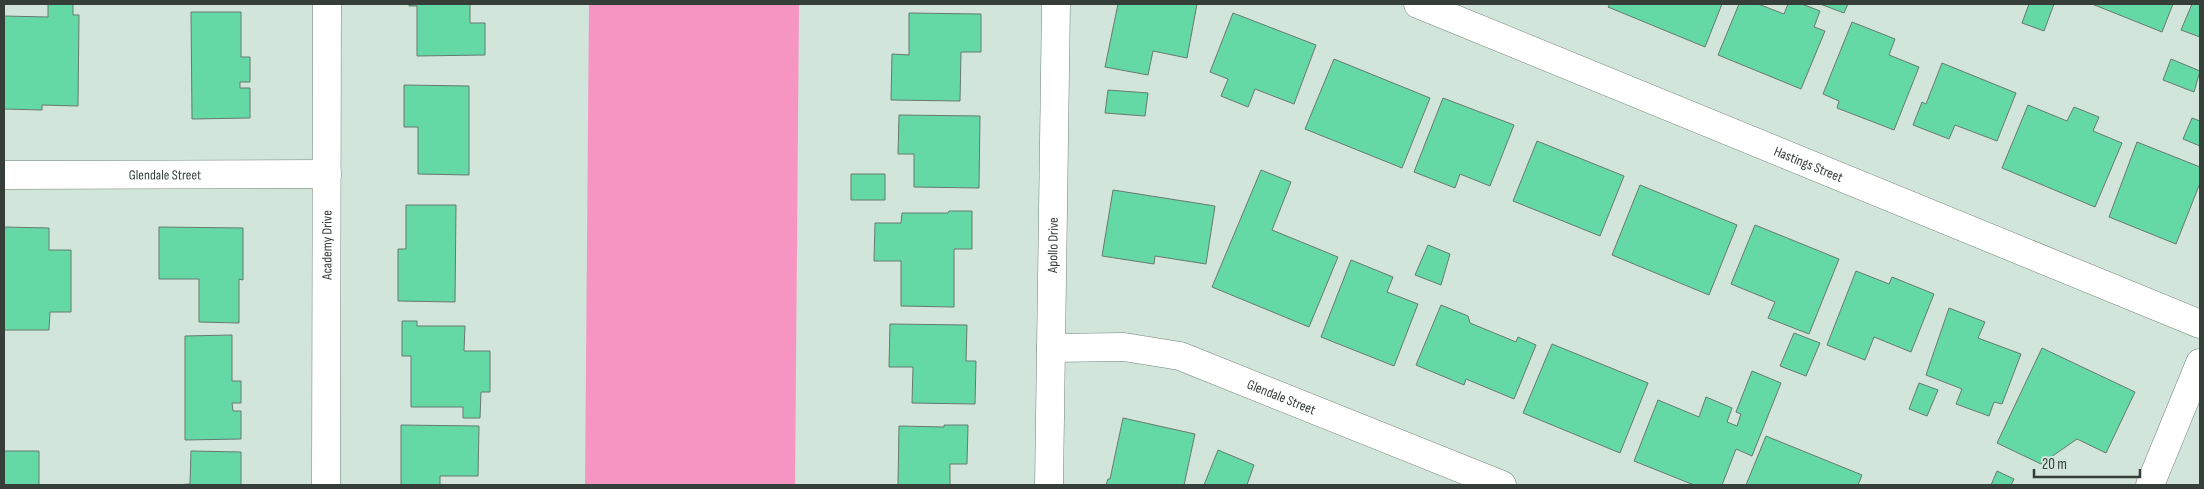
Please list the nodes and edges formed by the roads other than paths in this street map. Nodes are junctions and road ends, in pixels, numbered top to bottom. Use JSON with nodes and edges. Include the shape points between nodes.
{"nodes":[{"id":1,"x":327,"y":4,"type":"edge"},
{"id":2,"x":1056,"y":4,"type":"edge"},
{"id":3,"x":1418,"y":4,"type":"edge"},
{"id":4,"x":327,"y":174,"type":"junction"},
{"id":5,"x":4,"y":175,"type":"edge"},
{"id":6,"x":2200,"y":324,"type":"edge"},
{"id":7,"x":1051,"y":348,"type":"junction"},
{"id":8,"x":2200,"y":363,"type":"edge"},
{"id":9,"x":326,"y":485,"type":"edge"},
{"id":10,"x":1049,"y":485,"type":"edge"},
{"id":11,"x":1502,"y":485,"type":"edge"},
{"id":12,"x":2150,"y":485,"type":"edge"}],
"edges":[{"from":1,"to":4,"type":"street","name":"Academy Drive"},
{"from":2,"to":7,"type":"street","name":"Apollo Drive"},
{"from":3,"to":6,"type":"street","name":"Hastings Street"},
{"from":4,"to":5,"type":"street","name":"Glendale Street"},
{"from":4,"to":9,"type":"street","name":"Academy Drive"},
{"from":7,"to":10,"type":"street","name":"Apollo Drive"},
{"from":7,"to":11,"type":"street","name":"Glendale Street","via":[[1124,347],[1180,356]]},
{"from":8,"to":12,"type":"street"}]}
